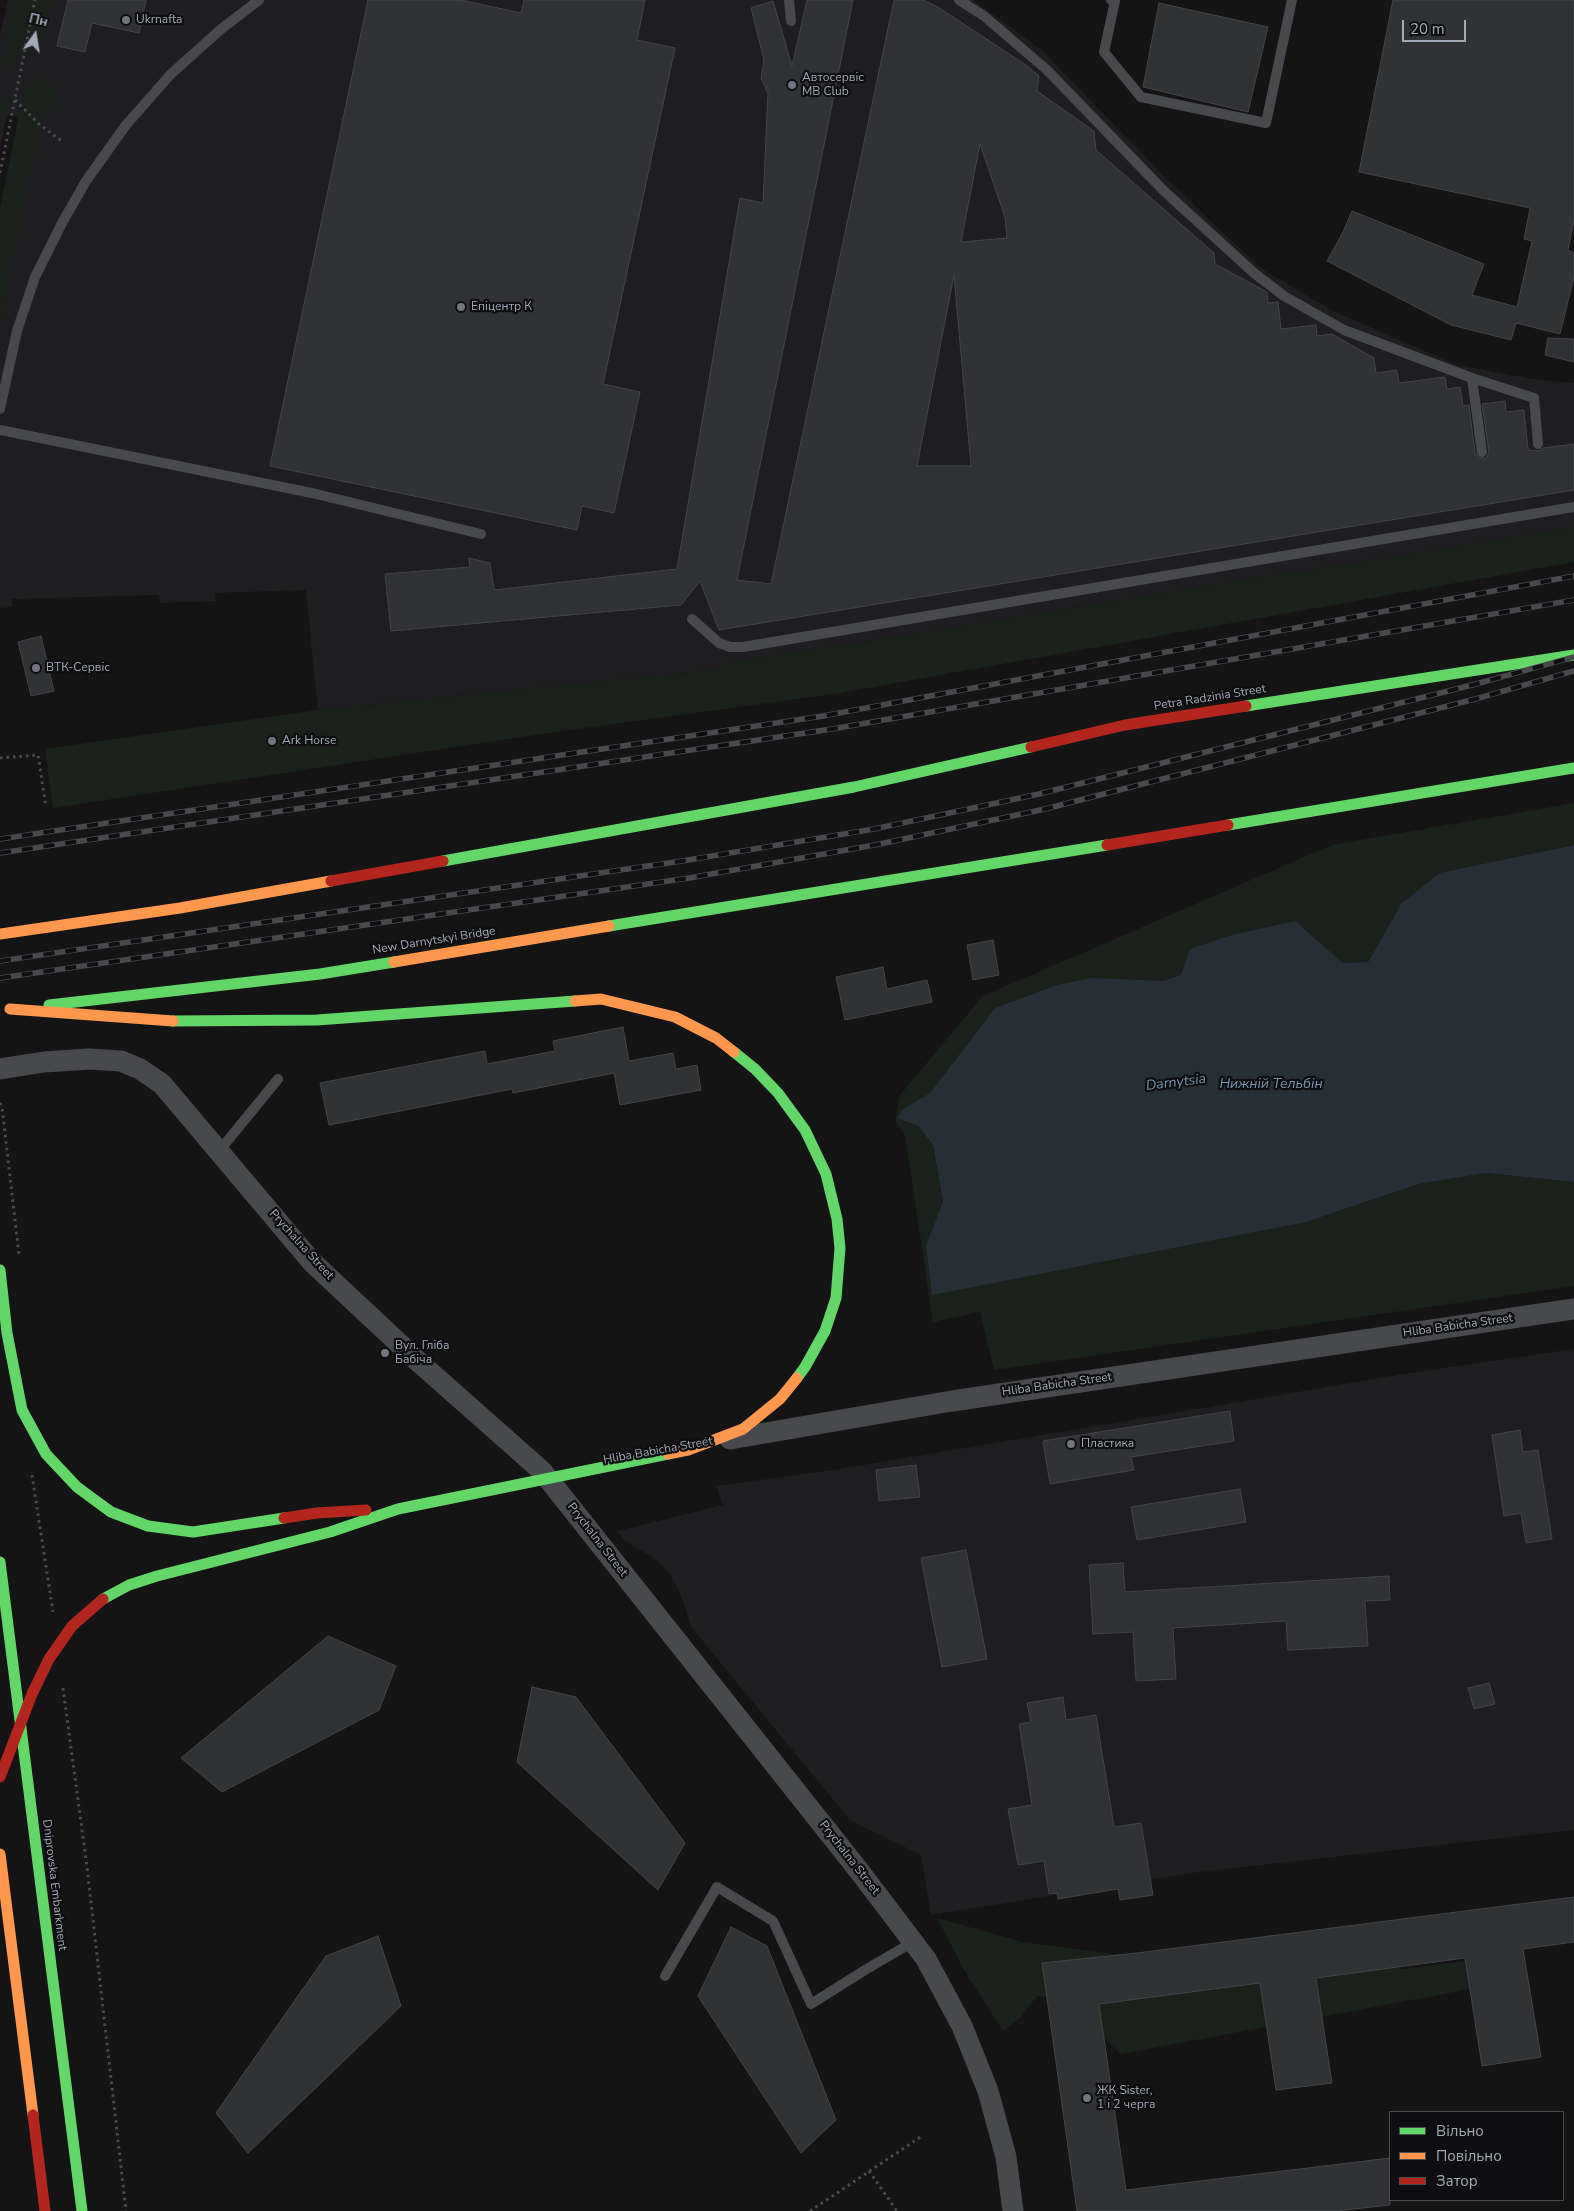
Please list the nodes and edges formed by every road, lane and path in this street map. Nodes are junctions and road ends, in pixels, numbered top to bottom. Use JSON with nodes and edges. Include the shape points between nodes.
{"nodes":[{"id":1,"x":35,"y":0,"type":"edge"},
{"id":2,"x":259,"y":0,"type":"edge"},
{"id":3,"x":789,"y":0,"type":"edge"},
{"id":4,"x":959,"y":0,"type":"edge"},
{"id":5,"x":1111,"y":0,"type":"edge"},
{"id":6,"x":1292,"y":0,"type":"edge"},
{"id":7,"x":791,"y":22,"type":"dead end"},
{"id":8,"x":15,"y":100,"type":"junction"},
{"id":9,"x":63,"y":142,"type":"dead end"},
{"id":10,"x":0,"y":172,"type":"edge"},
{"id":11,"x":1472,"y":378,"type":"junction"},
{"id":12,"x":0,"y":409,"type":"edge"},
{"id":13,"x":0,"y":430,"type":"edge"},
{"id":14,"x":1538,"y":444,"type":"dead end"},
{"id":15,"x":1482,"y":452,"type":"dead end"},
{"id":16,"x":1574,"y":507,"type":"edge"},
{"id":17,"x":481,"y":534,"type":"dead end"},
{"id":18,"x":692,"y":619,"type":"dead end"},
{"id":19,"x":1574,"y":655,"type":"edge"},
{"id":20,"x":0,"y":758,"type":"edge"},
{"id":21,"x":1574,"y":768,"type":"edge"},
{"id":22,"x":46,"y":807,"type":"dead end"},
{"id":23,"x":0,"y":934,"type":"edge"},
{"id":24,"x":5,"y":1010,"type":"edge"},
{"id":25,"x":0,"y":1068,"type":"edge"},
{"id":26,"x":278,"y":1078,"type":"dead end"},
{"id":27,"x":0,"y":1103,"type":"edge"},
{"id":28,"x":220,"y":1150,"type":"junction"},
{"id":29,"x":20,"y":1263,"type":"dead end"},
{"id":30,"x":0,"y":1270,"type":"edge"},
{"id":31,"x":1574,"y":1309,"type":"edge"},
{"id":32,"x":32,"y":1471,"type":"dead end"},
{"id":33,"x":542,"y":1471,"type":"junction"},
{"id":34,"x":398,"y":1509,"type":"junction"},
{"id":35,"x":0,"y":1562,"type":"edge"},
{"id":36,"x":54,"y":1617,"type":"dead end"},
{"id":37,"x":62,"y":1682,"type":"dead end"},
{"id":38,"x":0,"y":1777,"type":"edge"},
{"id":39,"x":0,"y":1854,"type":"edge"},
{"id":40,"x":913,"y":1942,"type":"junction"},
{"id":41,"x":665,"y":1976,"type":"dead end"},
{"id":42,"x":922,"y":2136,"type":"dead end"},
{"id":43,"x":869,"y":2171,"type":"junction"},
{"id":44,"x":45,"y":2211,"type":"edge"},
{"id":45,"x":82,"y":2211,"type":"edge"},
{"id":46,"x":126,"y":2211,"type":"edge"},
{"id":47,"x":810,"y":2211,"type":"edge"},
{"id":48,"x":897,"y":2211,"type":"edge"},
{"id":49,"x":1013,"y":2211,"type":"edge"}],
"edges":[{"from":1,"to":8,"type":"path"},
{"from":2,"to":12,"type":"lane","via":[[171,74],[126,125],[86,181],[35,277],[10,358]]},
{"from":3,"to":7,"type":"lane"},
{"from":4,"to":11,"type":"lane","via":[[984,16],[1047,70],[1164,191],[1284,296],[1344,330]]},
{"from":5,"to":6,"type":"lane","via":[[1115,1],[1104,52],[1141,97],[1266,123]]},
{"from":8,"to":9,"type":"path"},
{"from":8,"to":10,"type":"path"},
{"from":11,"to":14,"type":"lane","via":[[1534,398]]},
{"from":11,"to":15,"type":"lane"},
{"from":13,"to":17,"type":"lane","via":[[312,493]]},
{"from":16,"to":18,"type":"lane","via":[[743,647],[719,643]]},
{"from":19,"to":23,"type":"main road","name":"Petra Radzinia Street","via":[[1125,725],[854,787],[180,908]]},
{"from":20,"to":22,"type":"path","via":[[38,755]]},
{"from":21,"to":24,"type":"main road","name":"New Darnytskyi Bridge","bridge":true,"via":[[320,974]]},
{"from":24,"to":34,"type":"main road","bridge":true,"via":[[177,1021],[317,1020],[600,999],[675,1017],[716,1038],[755,1069],[778,1093],[805,1130],[826,1174],[840,1248],[836,1298],[825,1331],[805,1367],[780,1400],[743,1428],[688,1450]]},
{"from":25,"to":28,"type":"street","name":"Prychalna Street","via":[[80,1060],[121,1061],[162,1084]]},
{"from":26,"to":28,"type":"lane"},
{"from":27,"to":29,"type":"path"},
{"from":28,"to":33,"type":"street","name":"Prychalna Street","via":[[312,1262]]},
{"from":30,"to":34,"type":"main road","bridge":true,"via":[[7,1333],[22,1410],[46,1454],[77,1487],[111,1512],[148,1526],[193,1532],[317,1513]]},
{"from":31,"to":33,"type":"street","name":"Hliba Babicha Street","via":[[952,1401]]},
{"from":32,"to":36,"type":"path"},
{"from":33,"to":40,"type":"street","name":"Prychalna Street"},
{"from":34,"to":38,"type":"main road","bridge":true,"via":[[330,1532],[157,1576],[129,1585],[101,1600],[72,1626],[49,1659]]},
{"from":35,"to":45,"type":"main road","name":"Dniprovska Embarkment"},
{"from":37,"to":46,"type":"path","via":[[87,1867]]},
{"from":39,"to":44,"type":"main road"},
{"from":40,"to":41,"type":"lane","via":[[811,2004],[773,1921],[717,1887]]},
{"from":40,"to":49,"type":"street","name":"Prychalna Street","via":[[962,2026],[988,2091],[1006,2157]]},
{"from":42,"to":43,"type":"path"},
{"from":43,"to":47,"type":"path"},
{"from":43,"to":48,"type":"path"}]}
